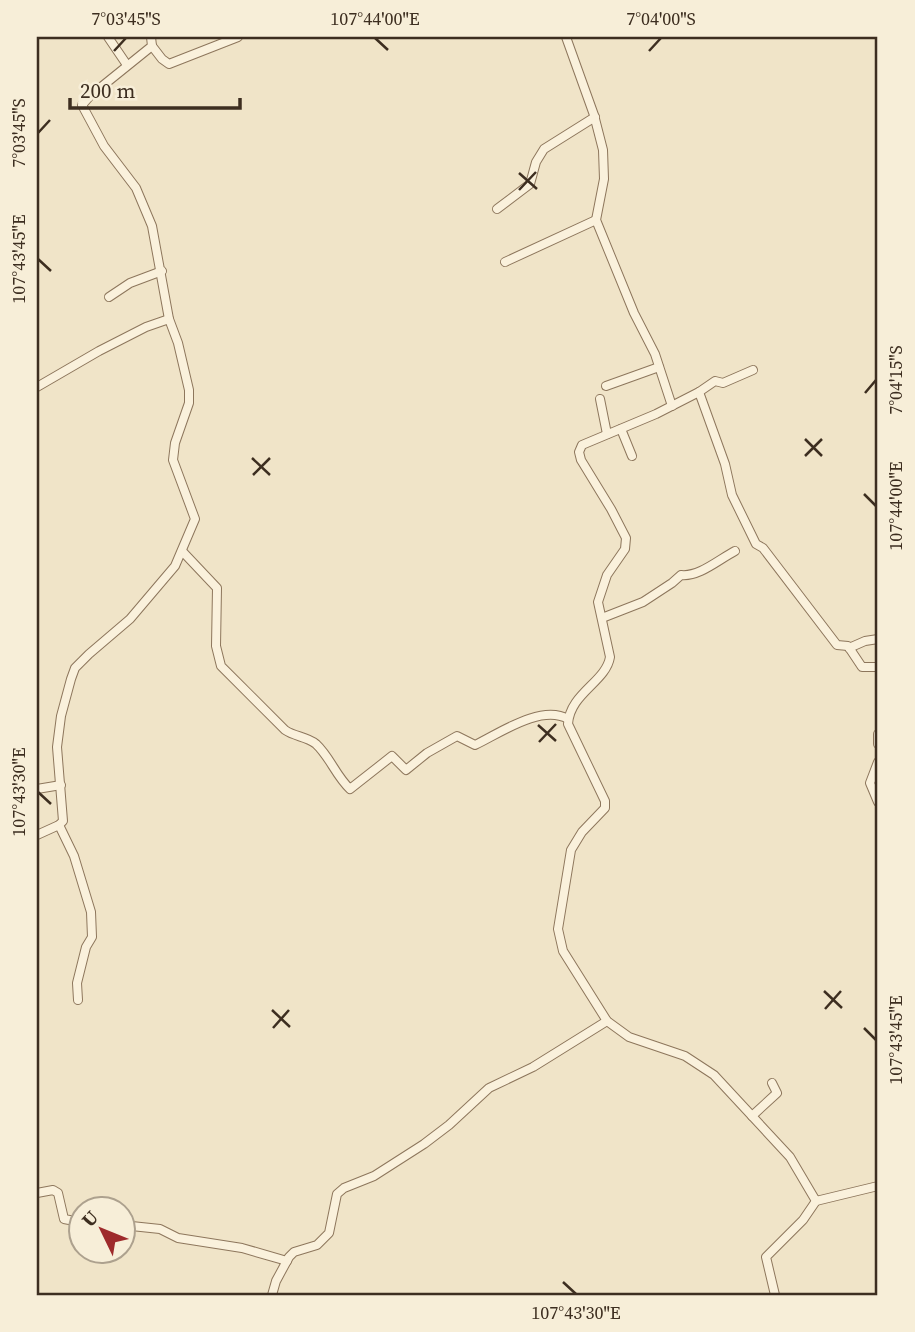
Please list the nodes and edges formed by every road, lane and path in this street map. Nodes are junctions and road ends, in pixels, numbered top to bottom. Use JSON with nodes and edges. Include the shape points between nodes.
{"nodes":[{"id":1,"x":108,"y":37,"type":"edge"},
{"id":2,"x":238,"y":37,"type":"edge"},
{"id":3,"x":566,"y":37,"type":"edge"},
{"id":4,"x":152,"y":41,"type":"edge"},
{"id":5,"x":127,"y":65,"type":"junction"},
{"id":6,"x":595,"y":117,"type":"junction"},
{"id":7,"x":497,"y":208,"type":"dead end"},
{"id":8,"x":596,"y":220,"type":"junction"},
{"id":9,"x":505,"y":262,"type":"dead end"},
{"id":10,"x":162,"y":271,"type":"junction"},
{"id":11,"x":109,"y":297,"type":"dead end"},
{"id":12,"x":169,"y":319,"type":"junction"},
{"id":13,"x":659,"y":367,"type":"junction"},
{"id":14,"x":753,"y":370,"type":"dead end"},
{"id":15,"x":606,"y":386,"type":"dead end"},
{"id":16,"x":37,"y":387,"type":"edge"},
{"id":17,"x":699,"y":392,"type":"junction"},
{"id":18,"x":600,"y":399,"type":"dead end"},
{"id":19,"x":672,"y":406,"type":"junction"},
{"id":20,"x":621,"y":429,"type":"junction"},
{"id":21,"x":607,"y":434,"type":"junction"},
{"id":22,"x":632,"y":456,"type":"dead end"},
{"id":23,"x":182,"y":551,"type":"junction"},
{"id":24,"x":735,"y":551,"type":"dead end"},
{"id":25,"x":602,"y":618,"type":"junction"},
{"id":26,"x":878,"y":639,"type":"edge"},
{"id":27,"x":849,"y":648,"type":"junction"},
{"id":28,"x":878,"y":667,"type":"edge"},
{"id":29,"x":568,"y":719,"type":"junction"},
{"id":30,"x":878,"y":734,"type":"edge"},
{"id":31,"x":878,"y":744,"type":"edge"},
{"id":32,"x":878,"y":762,"type":"edge"},
{"id":33,"x":61,"y":785,"type":"junction"},
{"id":34,"x":37,"y":789,"type":"edge"},
{"id":35,"x":878,"y":802,"type":"edge"},
{"id":36,"x":59,"y":825,"type":"junction"},
{"id":37,"x":37,"y":835,"type":"edge"},
{"id":38,"x":79,"y":1000,"type":"dead end"},
{"id":39,"x":607,"y":1021,"type":"junction"},
{"id":40,"x":772,"y":1083,"type":"dead end"},
{"id":41,"x":752,"y":1116,"type":"junction"},
{"id":42,"x":878,"y":1186,"type":"edge"},
{"id":43,"x":37,"y":1193,"type":"edge"},
{"id":44,"x":816,"y":1201,"type":"junction"},
{"id":45,"x":66,"y":1219,"type":"edge"},
{"id":46,"x":136,"y":1226,"type":"edge"},
{"id":47,"x":287,"y":1261,"type":"junction"},
{"id":48,"x":272,"y":1295,"type":"edge"},
{"id":49,"x":775,"y":1295,"type":"edge"}],
"edges":[{"from":1,"to":5,"type":"street"},
{"from":2,"to":4,"type":"street","via":[[169,64]]},
{"from":3,"to":6,"type":"street"},
{"from":4,"to":5,"type":"street"},
{"from":5,"to":10,"type":"street","via":[[82,106],[142,199]]},
{"from":6,"to":7,"type":"street","via":[[544,149],[530,184]]},
{"from":6,"to":8,"type":"street","via":[[605,165]]},
{"from":8,"to":9,"type":"street"},
{"from":8,"to":13,"type":"street"},
{"from":10,"to":11,"type":"street"},
{"from":10,"to":12,"type":"street"},
{"from":12,"to":16,"type":"street","via":[[99,351]]},
{"from":12,"to":23,"type":"street","via":[[189,390],[173,460],[195,519]]},
{"from":13,"to":15,"type":"street"},
{"from":13,"to":19,"type":"street"},
{"from":14,"to":17,"type":"street","via":[[723,383],[715,381]]},
{"from":17,"to":19,"type":"street"},
{"from":17,"to":27,"type":"street","via":[[732,495],[757,546],[837,645]]},
{"from":18,"to":21,"type":"street"},
{"from":19,"to":20,"type":"street"},
{"from":20,"to":21,"type":"street"},
{"from":20,"to":22,"type":"street"},
{"from":21,"to":25,"type":"street","via":[[582,445],[579,452],[626,538],[625,549],[601,590]]},
{"from":23,"to":29,"type":"street","via":[[217,588],[216,646],[221,666],[285,730],[314,743],[350,789],[392,756],[405,770],[457,736],[475,745],[532,718],[559,714]]},
{"from":23,"to":33,"type":"street","via":[[175,566],[130,619],[75,668],[57,747]]},
{"from":24,"to":25,"type":"street","via":[[699,572],[681,575],[643,602]]},
{"from":25,"to":29,"type":"street","via":[[609,666],[583,693]]},
{"from":26,"to":27,"type":"street"},
{"from":27,"to":28,"type":"street","via":[[861,667]]},
{"from":29,"to":39,"type":"street","via":[[605,808],[571,850],[559,943]]},
{"from":30,"to":31,"type":"street"},
{"from":32,"to":35,"type":"street","via":[[870,786]]},
{"from":33,"to":34,"type":"street"},
{"from":33,"to":36,"type":"street","via":[[64,815]]},
{"from":36,"to":37,"type":"street"},
{"from":36,"to":38,"type":"street","via":[[91,912],[92,937],[77,983]]},
{"from":39,"to":41,"type":"street","via":[[629,1037],[703,1067]]},
{"from":39,"to":47,"type":"street","via":[[489,1088],[431,1139],[374,1176],[344,1188],[334,1198],[332,1224],[323,1241],[294,1252]]},
{"from":40,"to":41,"type":"street","via":[[778,1093]]},
{"from":41,"to":44,"type":"street","via":[[790,1157]]},
{"from":42,"to":44,"type":"street"},
{"from":43,"to":45,"type":"street","via":[[58,1193]]},
{"from":44,"to":49,"type":"street","via":[[766,1257]]},
{"from":46,"to":47,"type":"street"},
{"from":47,"to":48,"type":"street"}]}
